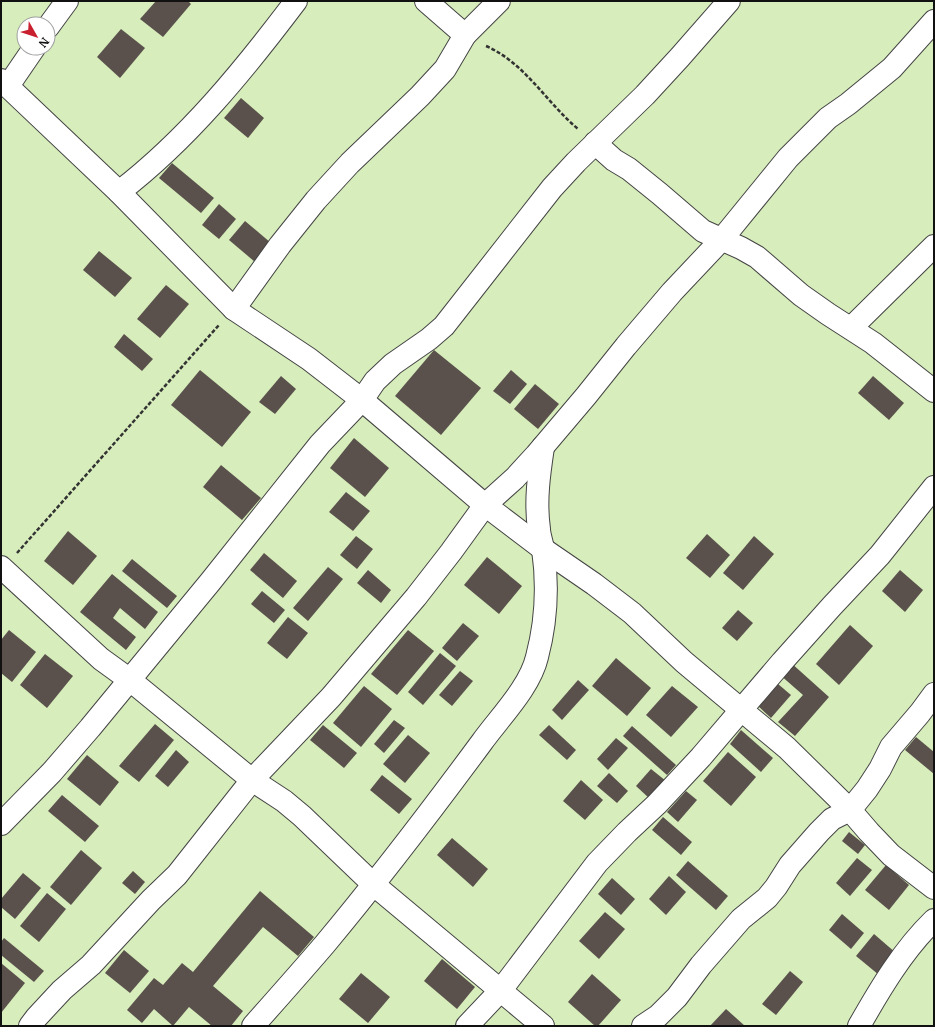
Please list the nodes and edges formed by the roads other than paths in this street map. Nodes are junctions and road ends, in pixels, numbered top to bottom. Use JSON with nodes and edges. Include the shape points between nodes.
{"nodes":[{"id":1,"x":67,"y":1,"type":"edge"},
{"id":2,"x":296,"y":1,"type":"edge"},
{"id":3,"x":426,"y":1,"type":"edge"},
{"id":4,"x":499,"y":1,"type":"edge"},
{"id":5,"x":729,"y":1,"type":"edge"},
{"id":6,"x":56,"y":16,"type":"edge"},
{"id":7,"x":934,"y":21,"type":"edge"},
{"id":8,"x":465,"y":35,"type":"junction"},
{"id":9,"x":27,"y":56,"type":"edge"},
{"id":10,"x":5,"y":83,"type":"edge"},
{"id":11,"x":595,"y":143,"type":"junction"},
{"id":12,"x":119,"y":192,"type":"junction"},
{"id":13,"x":722,"y":239,"type":"junction"},
{"id":14,"x":934,"y":246,"type":"edge"},
{"id":15,"x":234,"y":308,"type":"junction"},
{"id":16,"x":851,"y":328,"type":"junction"},
{"id":17,"x":934,"y":391,"type":"edge"},
{"id":18,"x":362,"y":400,"type":"junction"},
{"id":19,"x":543,"y":447,"type":"junction"},
{"id":20,"x":934,"y":487,"type":"edge"},
{"id":21,"x":485,"y":505,"type":"junction"},
{"id":22,"x":543,"y":548,"type":"junction"},
{"id":23,"x":2,"y":568,"type":"edge"},
{"id":24,"x":130,"y":680,"type":"junction"},
{"id":25,"x":934,"y":694,"type":"edge"},
{"id":26,"x":742,"y":710,"type":"junction"},
{"id":27,"x":252,"y":780,"type":"junction"},
{"id":28,"x":850,"y":810,"type":"junction"},
{"id":29,"x":1,"y":824,"type":"edge"},
{"id":30,"x":373,"y":884,"type":"junction"},
{"id":31,"x":934,"y":888,"type":"edge"},
{"id":32,"x":934,"y":920,"type":"edge"},
{"id":33,"x":501,"y":990,"type":"junction"},
{"id":34,"x":30,"y":1026,"type":"edge"},
{"id":35,"x":253,"y":1026,"type":"edge"},
{"id":36,"x":467,"y":1026,"type":"edge"},
{"id":37,"x":543,"y":1026,"type":"edge"},
{"id":38,"x":643,"y":1026,"type":"edge"},
{"id":39,"x":859,"y":1026,"type":"edge"}],
"edges":[{"from":1,"to":6,"type":"street"},
{"from":2,"to":12,"type":"street","via":[[255,56],[207,110],[138,178]]},
{"from":3,"to":8,"type":"street"},
{"from":4,"to":8,"type":"street"},
{"from":5,"to":11,"type":"street","via":[[645,95]]},
{"from":7,"to":13,"type":"street","via":[[892,68],[811,134],[788,158]]},
{"from":8,"to":15,"type":"street","via":[[445,69],[316,200]]},
{"from":9,"to":10,"type":"street"},
{"from":10,"to":12,"type":"street"},
{"from":11,"to":13,"type":"street","via":[[703,231]]},
{"from":11,"to":18,"type":"street","via":[[552,188],[444,326],[393,364],[375,381]]},
{"from":12,"to":15,"type":"street"},
{"from":13,"to":16,"type":"street","via":[[757,258],[801,295]]},
{"from":13,"to":19,"type":"street","via":[[662,304]]},
{"from":14,"to":16,"type":"street"},
{"from":15,"to":18,"type":"street","via":[[309,359]]},
{"from":16,"to":17,"type":"street"},
{"from":18,"to":21,"type":"street"},
{"from":18,"to":24,"type":"street","via":[[320,444]]},
{"from":19,"to":21,"type":"street","via":[[515,478]]},
{"from":19,"to":22,"type":"street","via":[[538,478],[539,529]]},
{"from":20,"to":26,"type":"street","via":[[880,555]]},
{"from":21,"to":22,"type":"street"},
{"from":21,"to":27,"type":"street","via":[[451,552],[331,697]]},
{"from":22,"to":26,"type":"street","via":[[632,613],[684,662]]},
{"from":22,"to":30,"type":"street","via":[[542,637],[534,670],[446,791]]},
{"from":23,"to":24,"type":"street","via":[[101,659]]},
{"from":24,"to":27,"type":"street"},
{"from":24,"to":29,"type":"street","via":[[52,772]]},
{"from":25,"to":28,"type":"street","via":[[891,748],[867,789]]},
{"from":26,"to":28,"type":"street","via":[[787,748]]},
{"from":26,"to":33,"type":"street","via":[[657,804],[598,863]]},
{"from":27,"to":30,"type":"street","via":[[302,816]]},
{"from":27,"to":34,"type":"street","via":[[177,876],[151,900],[91,965],[62,990]]},
{"from":28,"to":31,"type":"street","via":[[892,855]]},
{"from":28,"to":38,"type":"street","via":[[832,820],[819,832],[790,865],[767,898],[741,919],[677,997],[658,1016]]},
{"from":30,"to":33,"type":"street"},
{"from":30,"to":35,"type":"street"},
{"from":32,"to":39,"type":"street","via":[[893,972]]},
{"from":33,"to":36,"type":"street"},
{"from":33,"to":37,"type":"street"}]}
